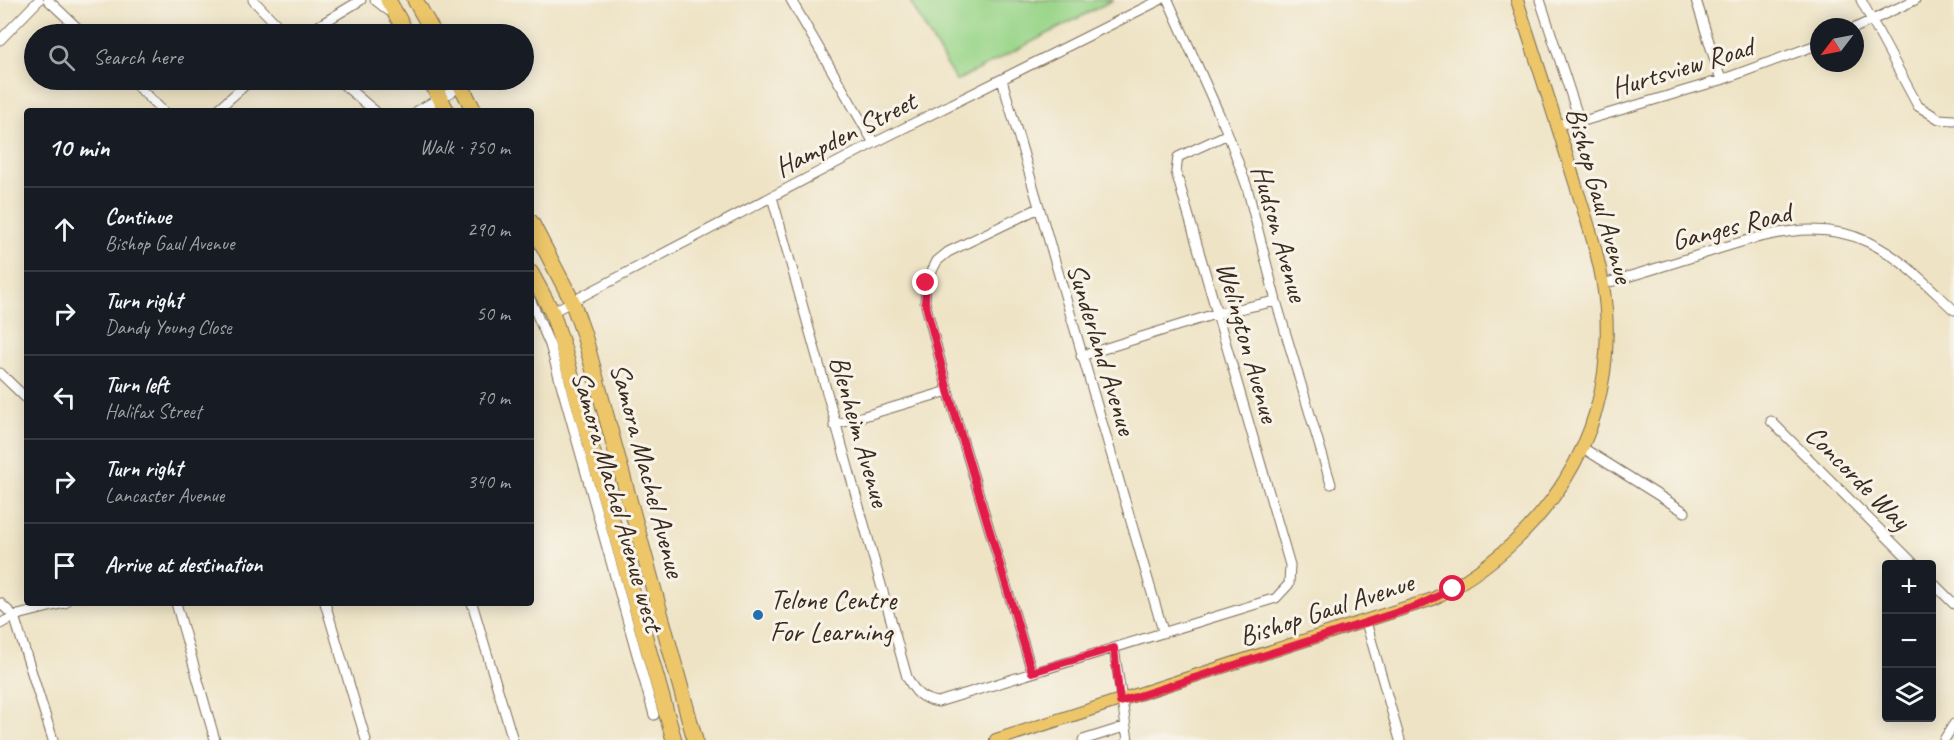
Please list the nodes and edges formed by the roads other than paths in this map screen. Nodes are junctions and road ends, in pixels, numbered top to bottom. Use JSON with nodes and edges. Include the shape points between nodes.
{"nodes":[{"id":1,"x":39,"y":0,"type":"edge"},
{"id":2,"x":48,"y":0,"type":"edge"},
{"id":3,"x":253,"y":0,"type":"edge"},
{"id":4,"x":361,"y":0,"type":"edge"},
{"id":5,"x":375,"y":0,"type":"edge"},
{"id":6,"x":388,"y":0,"type":"edge"},
{"id":7,"x":415,"y":0,"type":"edge"},
{"id":8,"x":791,"y":0,"type":"edge"},
{"id":9,"x":1161,"y":0,"type":"edge"},
{"id":10,"x":1168,"y":0,"type":"edge"},
{"id":11,"x":1517,"y":0,"type":"edge"},
{"id":12,"x":1540,"y":0,"type":"edge"},
{"id":13,"x":1696,"y":0,"type":"edge"},
{"id":14,"x":1861,"y":0,"type":"edge"},
{"id":15,"x":1915,"y":0,"type":"edge"},
{"id":16,"x":1872,"y":21,"type":"junction"},
{"id":17,"x":73,"y":24,"type":"edge"},
{"id":18,"x":276,"y":24,"type":"edge"},
{"id":19,"x":321,"y":24,"type":"edge"},
{"id":20,"x":399,"y":24,"type":"edge"},
{"id":21,"x":401,"y":24,"type":"edge"},
{"id":22,"x":428,"y":24,"type":"edge"},
{"id":23,"x":1864,"y":24,"type":"edge"},
{"id":24,"x":0,"y":40,"type":"edge"},
{"id":25,"x":1810,"y":47,"type":"edge"},
{"id":26,"x":1002,"y":80,"type":"junction"},
{"id":27,"x":1721,"y":80,"type":"junction"},
{"id":28,"x":141,"y":90,"type":"edge"},
{"id":29,"x":240,"y":90,"type":"edge"},
{"id":30,"x":350,"y":90,"type":"edge"},
{"id":31,"x":435,"y":90,"type":"edge"},
{"id":32,"x":450,"y":90,"type":"edge"},
{"id":33,"x":464,"y":90,"type":"edge"},
{"id":34,"x":439,"y":97,"type":"junction"},
{"id":35,"x":160,"y":108,"type":"edge"},
{"id":36,"x":219,"y":108,"type":"edge"},
{"id":37,"x":371,"y":108,"type":"edge"},
{"id":38,"x":422,"y":108,"type":"edge"},
{"id":39,"x":445,"y":108,"type":"edge"},
{"id":40,"x":472,"y":108,"type":"edge"},
{"id":41,"x":1954,"y":120,"type":"edge"},
{"id":42,"x":1580,"y":122,"type":"junction"},
{"id":43,"x":1557,"y":124,"type":"junction"},
{"id":44,"x":1228,"y":134,"type":"junction"},
{"id":45,"x":874,"y":143,"type":"junction"},
{"id":46,"x":772,"y":196,"type":"junction"},
{"id":47,"x":1037,"y":209,"type":"junction"},
{"id":48,"x":534,"y":228,"type":"edge"},
{"id":49,"x":534,"y":279,"type":"edge"},
{"id":50,"x":1603,"y":284,"type":"junction"},
{"id":51,"x":572,"y":301,"type":"junction"},
{"id":52,"x":1276,"y":301,"type":"junction"},
{"id":53,"x":534,"y":308,"type":"edge"},
{"id":54,"x":1954,"y":310,"type":"edge"},
{"id":55,"x":552,"y":312,"type":"junction"},
{"id":56,"x":1215,"y":314,"type":"junction"},
{"id":57,"x":1081,"y":356,"type":"junction"},
{"id":58,"x":0,"y":373,"type":"edge"},
{"id":59,"x":948,"y":391,"type":"junction"},
{"id":60,"x":24,"y":396,"type":"edge"},
{"id":61,"x":1771,"y":421,"type":"dead end"},
{"id":62,"x":834,"y":425,"type":"junction"},
{"id":63,"x":1583,"y":448,"type":"junction"},
{"id":64,"x":1331,"y":484,"type":"dead end"},
{"id":65,"x":1685,"y":512,"type":"dead end"},
{"id":66,"x":1910,"y":560,"type":"edge"},
{"id":67,"x":1936,"y":586,"type":"edge"},
{"id":68,"x":1284,"y":591,"type":"joint"},
{"id":69,"x":0,"y":603,"type":"edge"},
{"id":70,"x":1954,"y":604,"type":"edge"},
{"id":71,"x":53,"y":606,"type":"edge"},
{"id":72,"x":178,"y":606,"type":"edge"},
{"id":73,"x":326,"y":606,"type":"edge"},
{"id":74,"x":473,"y":606,"type":"edge"},
{"id":75,"x":14,"y":616,"type":"junction"},
{"id":76,"x":1366,"y":622,"type":"junction"},
{"id":77,"x":0,"y":624,"type":"edge"},
{"id":78,"x":1163,"y":631,"type":"junction"},
{"id":79,"x":1114,"y":648,"type":"junction"},
{"id":80,"x":1032,"y":672,"type":"junction"},
{"id":81,"x":1120,"y":702,"type":"junction"},
{"id":82,"x":654,"y":715,"type":"dead end"},
{"id":83,"x":1954,"y":724,"type":"edge"},
{"id":84,"x":1124,"y":727,"type":"junction"},
{"id":85,"x":673,"y":738,"type":"edge"},
{"id":86,"x":53,"y":740,"type":"edge"},
{"id":87,"x":215,"y":740,"type":"edge"},
{"id":88,"x":366,"y":740,"type":"edge"},
{"id":89,"x":513,"y":740,"type":"edge"},
{"id":90,"x":695,"y":740,"type":"edge"},
{"id":91,"x":996,"y":740,"type":"edge"},
{"id":92,"x":1083,"y":740,"type":"edge"},
{"id":93,"x":1128,"y":740,"type":"edge"},
{"id":94,"x":1401,"y":740,"type":"edge"},
{"id":95,"x":1944,"y":740,"type":"edge"}],
"edges":[{"from":1,"to":24,"type":"street"},
{"from":2,"to":17,"type":"street"},
{"from":3,"to":18,"type":"street"},
{"from":4,"to":19,"type":"street"},
{"from":5,"to":20,"type":"street"},
{"from":6,"to":21,"type":"highway"},
{"from":7,"to":22,"type":"highway"},
{"from":8,"to":45,"type":"street"},
{"from":9,"to":26,"type":"street","name":"Hampden Street"},
{"from":10,"to":44,"type":"street","name":"Hudson Avenue"},
{"from":11,"to":43,"type":"main road","name":"Bishop Gaul Avenue"},
{"from":12,"to":42,"type":"street"},
{"from":13,"to":27,"type":"street"},
{"from":14,"to":16,"type":"street"},
{"from":15,"to":16,"type":"street"},
{"from":16,"to":23,"type":"street"},
{"from":16,"to":41,"type":"street","via":[[1918,106],[1939,119]]},
{"from":25,"to":27,"type":"street","name":"Hurtsview Road"},
{"from":26,"to":45,"type":"street","name":"Hampden Street"},
{"from":26,"to":47,"type":"street","name":"Sunderland Avenue"},
{"from":27,"to":42,"type":"street","name":"Hurtsview Road"},
{"from":28,"to":35,"type":"street"},
{"from":29,"to":36,"type":"street"},
{"from":30,"to":37,"type":"street"},
{"from":31,"to":34,"type":"highway"},
{"from":32,"to":34,"type":"street"},
{"from":33,"to":40,"type":"highway"},
{"from":34,"to":38,"type":"street"},
{"from":34,"to":39,"type":"highway"},
{"from":42,"to":43,"type":"street","name":"Hurtsview Road"},
{"from":43,"to":50,"type":"main road","name":"Bishop Gaul Avenue"},
{"from":44,"to":52,"type":"street","name":"Hudson Avenue","via":[[1260,233]]},
{"from":44,"to":56,"type":"street","name":"Welington Avenue","via":[[1184,153],[1175,163]]},
{"from":45,"to":46,"type":"street","name":"Hampden Street"},
{"from":46,"to":51,"type":"street","name":"Hampden Street"},
{"from":46,"to":62,"type":"street","name":"Blenheim Avenue"},
{"from":47,"to":57,"type":"street","name":"Sunderland Avenue"},
{"from":47,"to":59,"type":"street","via":[[948,252],[926,283],[925,302]]},
{"from":48,"to":51,"type":"highway","name":"Samora Machel Avenue"},
{"from":49,"to":55,"type":"highway","name":"Samora Machel Avenue"},
{"from":50,"to":54,"type":"street","name":"Ganges Road","via":[[1764,236],[1816,230],[1850,235],[1870,243],[1909,269]]},
{"from":50,"to":63,"type":"main road","name":"Bishop Gaul Avenue","via":[[1606,353],[1600,393]]},
{"from":51,"to":55,"type":"street","name":"Hampden Street"},
{"from":51,"to":90,"type":"highway","name":"Samora Machel Avenue","via":[[609,421]]},
{"from":52,"to":56,"type":"street"},
{"from":52,"to":64,"type":"street","name":"Hudson Avenue"},
{"from":53,"to":82,"type":"street","name":"Samora Machel Avenue west","via":[[550,345]]},
{"from":55,"to":85,"type":"highway","name":"Samora Machel Avenue"},
{"from":56,"to":57,"type":"street"},
{"from":56,"to":68,"type":"street","name":"Welington Avenue","via":[[1290,565],[1291,575]]},
{"from":57,"to":78,"type":"street","name":"Sunderland Avenue"},
{"from":58,"to":60,"type":"street"},
{"from":59,"to":62,"type":"street"},
{"from":59,"to":80,"type":"street"},
{"from":61,"to":66,"type":"street","name":"Concorde Way"},
{"from":62,"to":80,"type":"street","name":"Blenheim Avenue","via":[[906,676],[914,691],[923,700],[938,702]]},
{"from":63,"to":65,"type":"street"},
{"from":63,"to":76,"type":"main road","name":"Bishop Gaul Avenue","via":[[1546,509],[1488,566],[1433,599]]},
{"from":67,"to":70,"type":"street"},
{"from":68,"to":78,"type":"street","name":"Blenheim Avenue","via":[[1276,598]]},
{"from":69,"to":75,"type":"street"},
{"from":71,"to":75,"type":"street"},
{"from":72,"to":87,"type":"street"},
{"from":73,"to":88,"type":"street"},
{"from":74,"to":89,"type":"street"},
{"from":75,"to":77,"type":"street"},
{"from":75,"to":86,"type":"street"},
{"from":76,"to":81,"type":"main road","name":"Bishop Gaul Avenue"},
{"from":76,"to":94,"type":"street"},
{"from":78,"to":79,"type":"street","name":"Blenheim Avenue"},
{"from":79,"to":80,"type":"street","name":"Blenheim Avenue"},
{"from":79,"to":81,"type":"street"},
{"from":81,"to":84,"type":"street"},
{"from":81,"to":91,"type":"main road","name":"Bishop Gaul Avenue"},
{"from":83,"to":95,"type":"street"},
{"from":84,"to":92,"type":"street"},
{"from":84,"to":93,"type":"street"}]}
